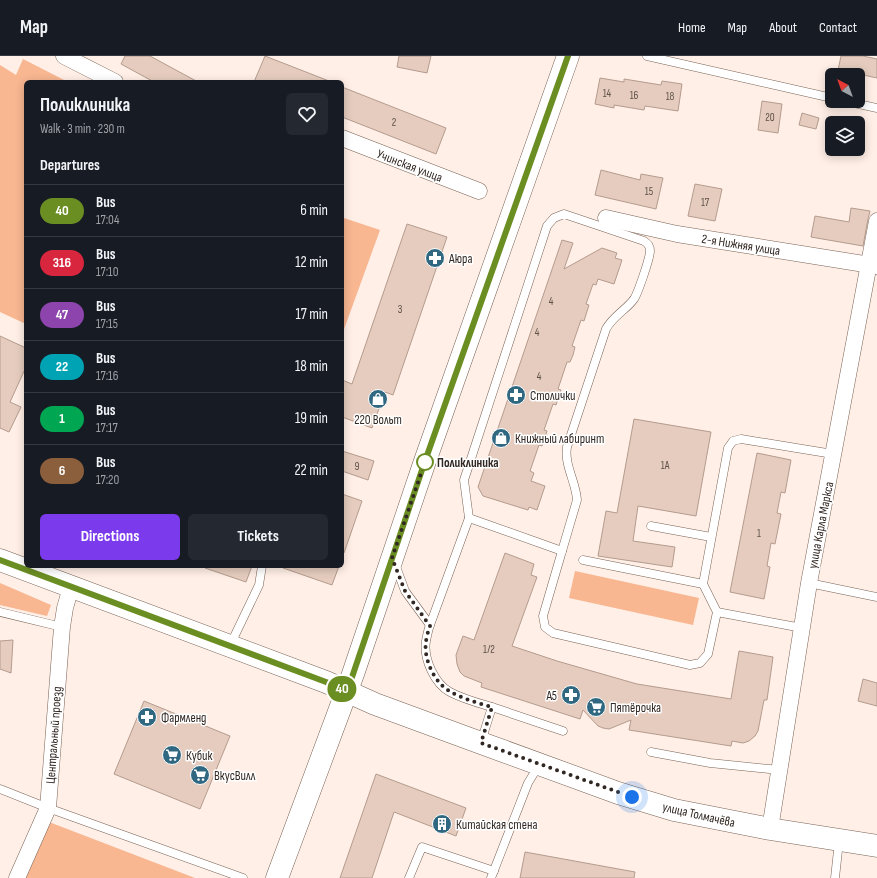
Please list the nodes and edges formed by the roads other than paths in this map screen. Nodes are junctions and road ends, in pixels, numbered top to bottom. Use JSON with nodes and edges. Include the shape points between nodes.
{"nodes":[{"id":1,"x":64,"y":56,"type":"edge"},
{"id":2,"x":568,"y":56,"type":"edge"},
{"id":3,"x":647,"y":56,"type":"edge"},
{"id":4,"x":111,"y":80,"type":"edge"},
{"id":5,"x":825,"y":96,"type":"edge"},
{"id":6,"x":865,"y":105,"type":"edge"},
{"id":7,"x":877,"y":108,"type":"edge"},
{"id":8,"x":344,"y":139,"type":"edge"},
{"id":9,"x":479,"y":191,"type":"dead end"},
{"id":10,"x":606,"y":218,"type":"dead end"},
{"id":11,"x":877,"y":221,"type":"edge"},
{"id":12,"x":873,"y":265,"type":"edge"},
{"id":13,"x":833,"y":454,"type":"junction"},
{"id":14,"x":469,"y":518,"type":"junction"},
{"id":15,"x":651,"y":526,"type":"dead end"},
{"id":16,"x":711,"y":537,"type":"junction"},
{"id":17,"x":562,"y":550,"type":"junction"},
{"id":18,"x":392,"y":558,"type":"junction"},
{"id":19,"x":0,"y":560,"type":"edge"},
{"id":20,"x":583,"y":560,"type":"dead end"},
{"id":21,"x":24,"y":567,"type":"edge"},
{"id":22,"x":262,"y":568,"type":"edge"},
{"id":23,"x":29,"y":569,"type":"edge"},
{"id":24,"x":809,"y":583,"type":"junction"},
{"id":25,"x":703,"y":584,"type":"junction"},
{"id":26,"x":71,"y":588,"type":"junction"},
{"id":27,"x":877,"y":597,"type":"edge"},
{"id":28,"x":0,"y":612,"type":"edge"},
{"id":29,"x":717,"y":612,"type":"junction"},
{"id":30,"x":430,"y":626,"type":"junction"},
{"id":31,"x":62,"y":627,"type":"junction"},
{"id":32,"x":802,"y":628,"type":"junction"},
{"id":33,"x":231,"y":648,"type":"junction"},
{"id":34,"x":347,"y":692,"type":"junction"},
{"id":35,"x":492,"y":707,"type":"junction"},
{"id":36,"x":564,"y":731,"type":"dead end"},
{"id":37,"x":481,"y":743,"type":"junction"},
{"id":38,"x":651,"y":752,"type":"dead end"},
{"id":39,"x":540,"y":764,"type":"junction"},
{"id":40,"x":779,"y":770,"type":"junction"},
{"id":41,"x":0,"y":789,"type":"edge"},
{"id":42,"x":48,"y":808,"type":"junction"},
{"id":43,"x":770,"y":829,"type":"junction"},
{"id":44,"x":839,"y":840,"type":"junction"},
{"id":45,"x":877,"y":846,"type":"edge"},
{"id":46,"x":492,"y":874,"type":"edge"},
{"id":47,"x":17,"y":878,"type":"edge"},
{"id":48,"x":243,"y":878,"type":"edge"},
{"id":49,"x":277,"y":878,"type":"edge"},
{"id":50,"x":409,"y":878,"type":"edge"},
{"id":51,"x":835,"y":878,"type":"edge"}],
"edges":[{"from":1,"to":4,"type":"street"},
{"from":2,"to":18,"type":"street"},
{"from":3,"to":5,"type":"lane"},
{"from":6,"to":7,"type":"lane"},
{"from":8,"to":9,"type":"street","name":"Учинская улица"},
{"from":10,"to":12,"type":"street","name":"2-я Нижняя улица","via":[[677,234]]},
{"from":11,"to":12,"type":"street","name":"улица Карла Маркса"},
{"from":12,"to":13,"type":"street","name":"улица Карла Маркса"},
{"from":13,"to":16,"type":"lane","via":[[741,439],[733,441],[728,448]]},
{"from":13,"to":24,"type":"street","name":"улица Карла Маркса"},
{"from":14,"to":17,"type":"lane"},
{"from":14,"to":17,"type":"lane","via":[[464,480],[466,471],[547,226],[554,218],[564,214],[644,241],[650,246],[650,253],[637,293],[606,329],[567,447],[567,460],[578,500]]},
{"from":14,"to":30,"type":"lane"},
{"from":15,"to":16,"type":"lane"},
{"from":16,"to":25,"type":"lane"},
{"from":17,"to":29,"type":"lane","via":[[543,616],[545,627],[553,634],[690,666],[700,663],[708,654]]},
{"from":18,"to":30,"type":"lane","via":[[405,591]]},
{"from":18,"to":34,"type":"street"},
{"from":19,"to":21,"type":"street","name":"улица Толмачёва"},
{"from":20,"to":25,"type":"lane"},
{"from":22,"to":33,"type":"lane","via":[[259,585]]},
{"from":23,"to":26,"type":"street","name":"улица Толмачёва"},
{"from":24,"to":27,"type":"lane"},
{"from":24,"to":32,"type":"street","name":"улица Карла Маркса"},
{"from":25,"to":29,"type":"lane"},
{"from":26,"to":31,"type":"street","name":"Центральный проезд"},
{"from":26,"to":33,"type":"street","name":"улица Толмачёва"},
{"from":28,"to":31,"type":"lane"},
{"from":29,"to":32,"type":"lane"},
{"from":30,"to":35,"type":"lane","via":[[426,642],[427,656],[432,671],[441,685],[449,692]]},
{"from":31,"to":42,"type":"street","name":"Центральный проезд"},
{"from":32,"to":40,"type":"street","name":"улица Карла Маркса"},
{"from":33,"to":34,"type":"street","name":"улица Толмачёва"},
{"from":34,"to":37,"type":"street","name":"улица Толмачёва"},
{"from":34,"to":49,"type":"street"},
{"from":35,"to":36,"type":"lane"},
{"from":35,"to":37,"type":"lane"},
{"from":37,"to":39,"type":"street","name":"улица Толмачёва"},
{"from":38,"to":40,"type":"lane","via":[[710,763]]},
{"from":39,"to":43,"type":"street","name":"улица Толмачёва","via":[[618,793],[674,810]]},
{"from":39,"to":46,"type":"lane","via":[[528,783]]},
{"from":40,"to":43,"type":"street","name":"улица Карла Маркса"},
{"from":41,"to":42,"type":"lane"},
{"from":42,"to":47,"type":"street","name":"Центральный проезд"},
{"from":42,"to":48,"type":"lane"},
{"from":43,"to":44,"type":"street","name":"улица Толмачёва"},
{"from":44,"to":45,"type":"street","name":"улица Толмачёва"},
{"from":44,"to":51,"type":"lane"},
{"from":46,"to":50,"type":"lane","via":[[422,847]]}]}
